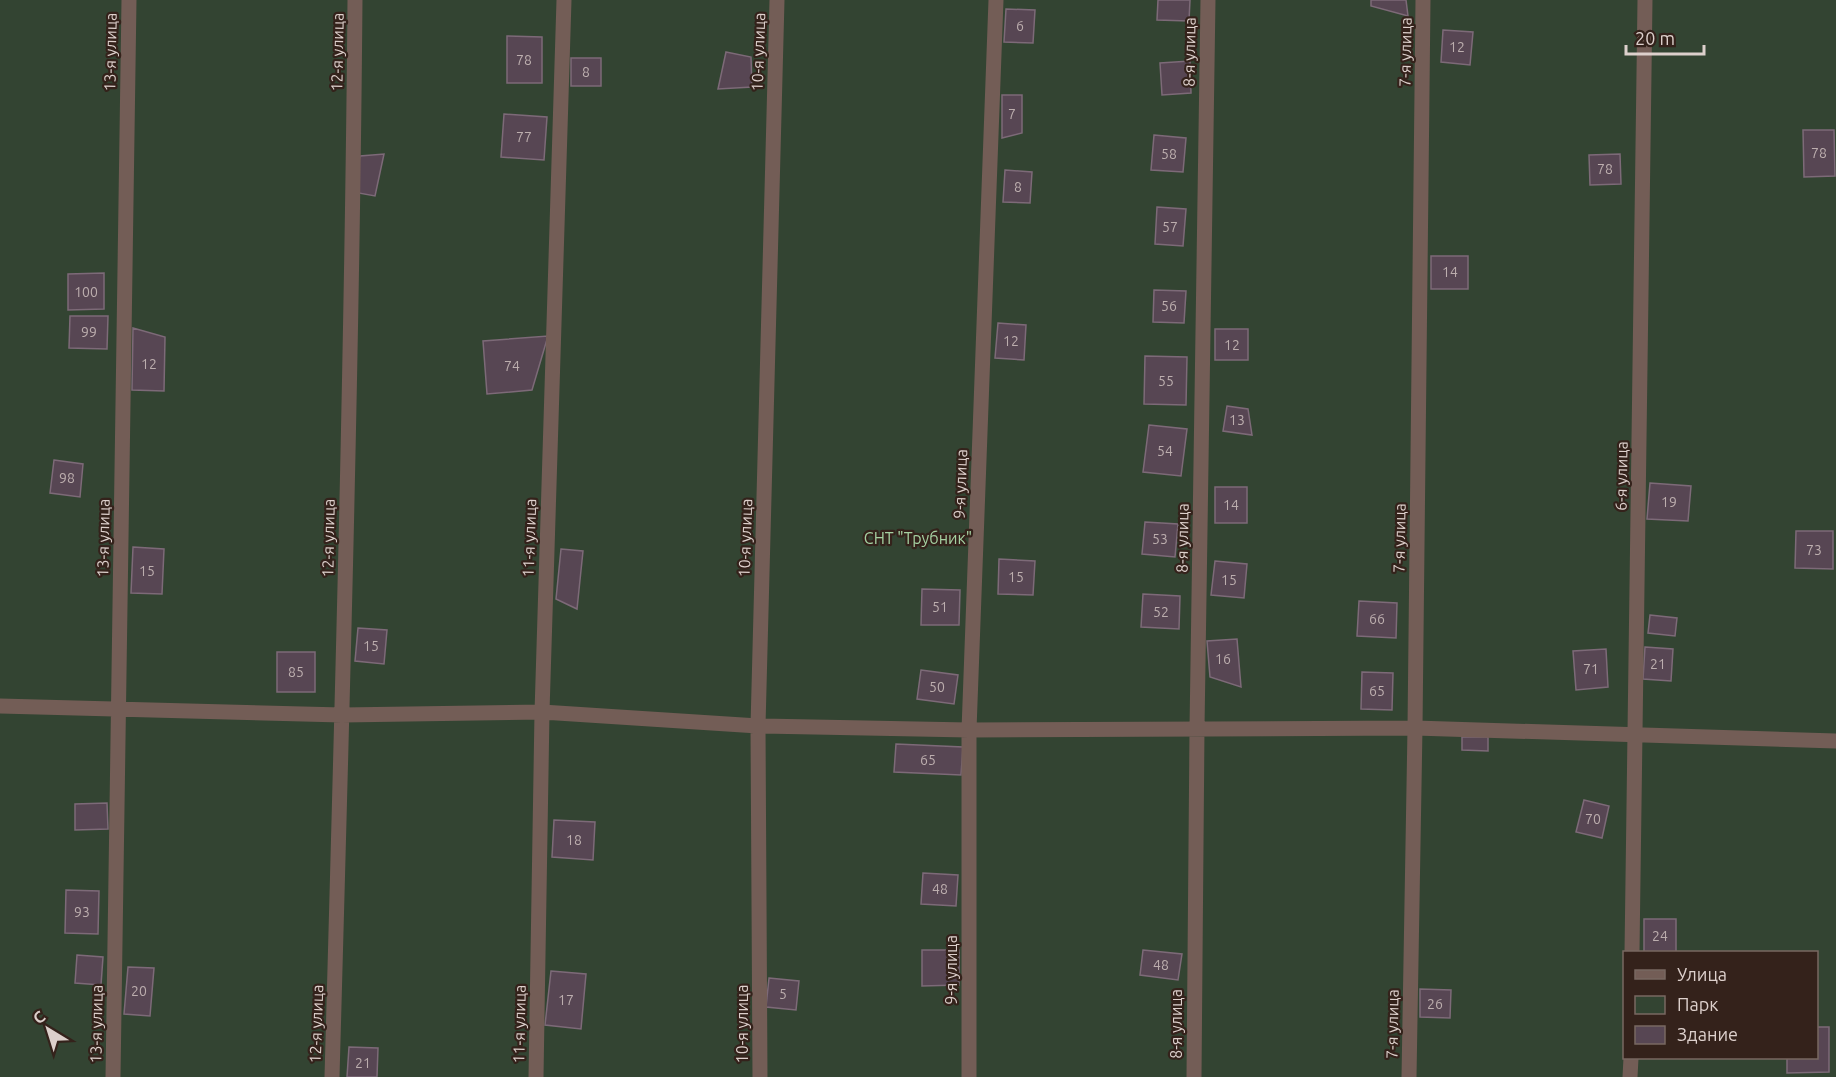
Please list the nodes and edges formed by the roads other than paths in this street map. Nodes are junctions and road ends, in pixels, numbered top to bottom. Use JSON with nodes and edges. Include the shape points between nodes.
{"nodes":[{"id":1,"x":129,"y":0,"type":"edge"},
{"id":2,"x":355,"y":0,"type":"edge"},
{"id":3,"x":564,"y":0,"type":"edge"},
{"id":4,"x":777,"y":0,"type":"edge"},
{"id":5,"x":996,"y":0,"type":"edge"},
{"id":6,"x":1208,"y":0,"type":"edge"},
{"id":7,"x":1424,"y":0,"type":"edge"},
{"id":8,"x":1645,"y":0,"type":"edge"},
{"id":9,"x":0,"y":706,"type":"edge"},
{"id":10,"x":119,"y":709,"type":"junction"},
{"id":11,"x":542,"y":712,"type":"junction"},
{"id":12,"x":342,"y":715,"type":"junction"},
{"id":13,"x":758,"y":726,"type":"junction"},
{"id":14,"x":1415,"y":728,"type":"junction"},
{"id":15,"x":1197,"y":729,"type":"junction"},
{"id":16,"x":969,"y":730,"type":"junction"},
{"id":17,"x":1636,"y":734,"type":"junction"},
{"id":18,"x":1836,"y":741,"type":"edge"},
{"id":19,"x":1632,"y":951,"type":"edge"},
{"id":20,"x":1631,"y":1059,"type":"edge"},
{"id":21,"x":113,"y":1077,"type":"edge"},
{"id":22,"x":332,"y":1077,"type":"edge"},
{"id":23,"x":536,"y":1077,"type":"edge"},
{"id":24,"x":760,"y":1077,"type":"edge"},
{"id":25,"x":969,"y":1077,"type":"edge"},
{"id":26,"x":1194,"y":1077,"type":"edge"},
{"id":27,"x":1409,"y":1077,"type":"edge"},
{"id":28,"x":1630,"y":1077,"type":"edge"}],
"edges":[{"from":1,"to":10,"type":"lane","name":"13-я улица"},
{"from":2,"to":12,"type":"lane","name":"12-я улица"},
{"from":3,"to":11,"type":"lane","name":"11-я улица"},
{"from":4,"to":13,"type":"lane","name":"10-я улица"},
{"from":5,"to":16,"type":"lane","name":"9-я улица"},
{"from":6,"to":15,"type":"lane","name":"8-я улица"},
{"from":7,"to":14,"type":"lane","name":"7-я улица"},
{"from":8,"to":17,"type":"lane","name":"6-я улица"},
{"from":9,"to":10,"type":"lane"},
{"from":10,"to":12,"type":"lane"},
{"from":10,"to":21,"type":"lane","name":"13-я улица"},
{"from":11,"to":12,"type":"lane"},
{"from":11,"to":13,"type":"lane"},
{"from":11,"to":23,"type":"lane","name":"11-я улица"},
{"from":12,"to":22,"type":"lane","name":"12-я улица"},
{"from":13,"to":16,"type":"lane"},
{"from":13,"to":24,"type":"lane","name":"10-я улица"},
{"from":14,"to":15,"type":"lane"},
{"from":14,"to":17,"type":"lane"},
{"from":14,"to":27,"type":"lane","name":"7-я улица"},
{"from":15,"to":16,"type":"lane"},
{"from":15,"to":26,"type":"lane","name":"8-я улица"},
{"from":16,"to":25,"type":"lane","name":"9-я улица"},
{"from":17,"to":18,"type":"lane"},
{"from":17,"to":19,"type":"lane","name":"6-я улица"},
{"from":20,"to":28,"type":"lane"}]}
